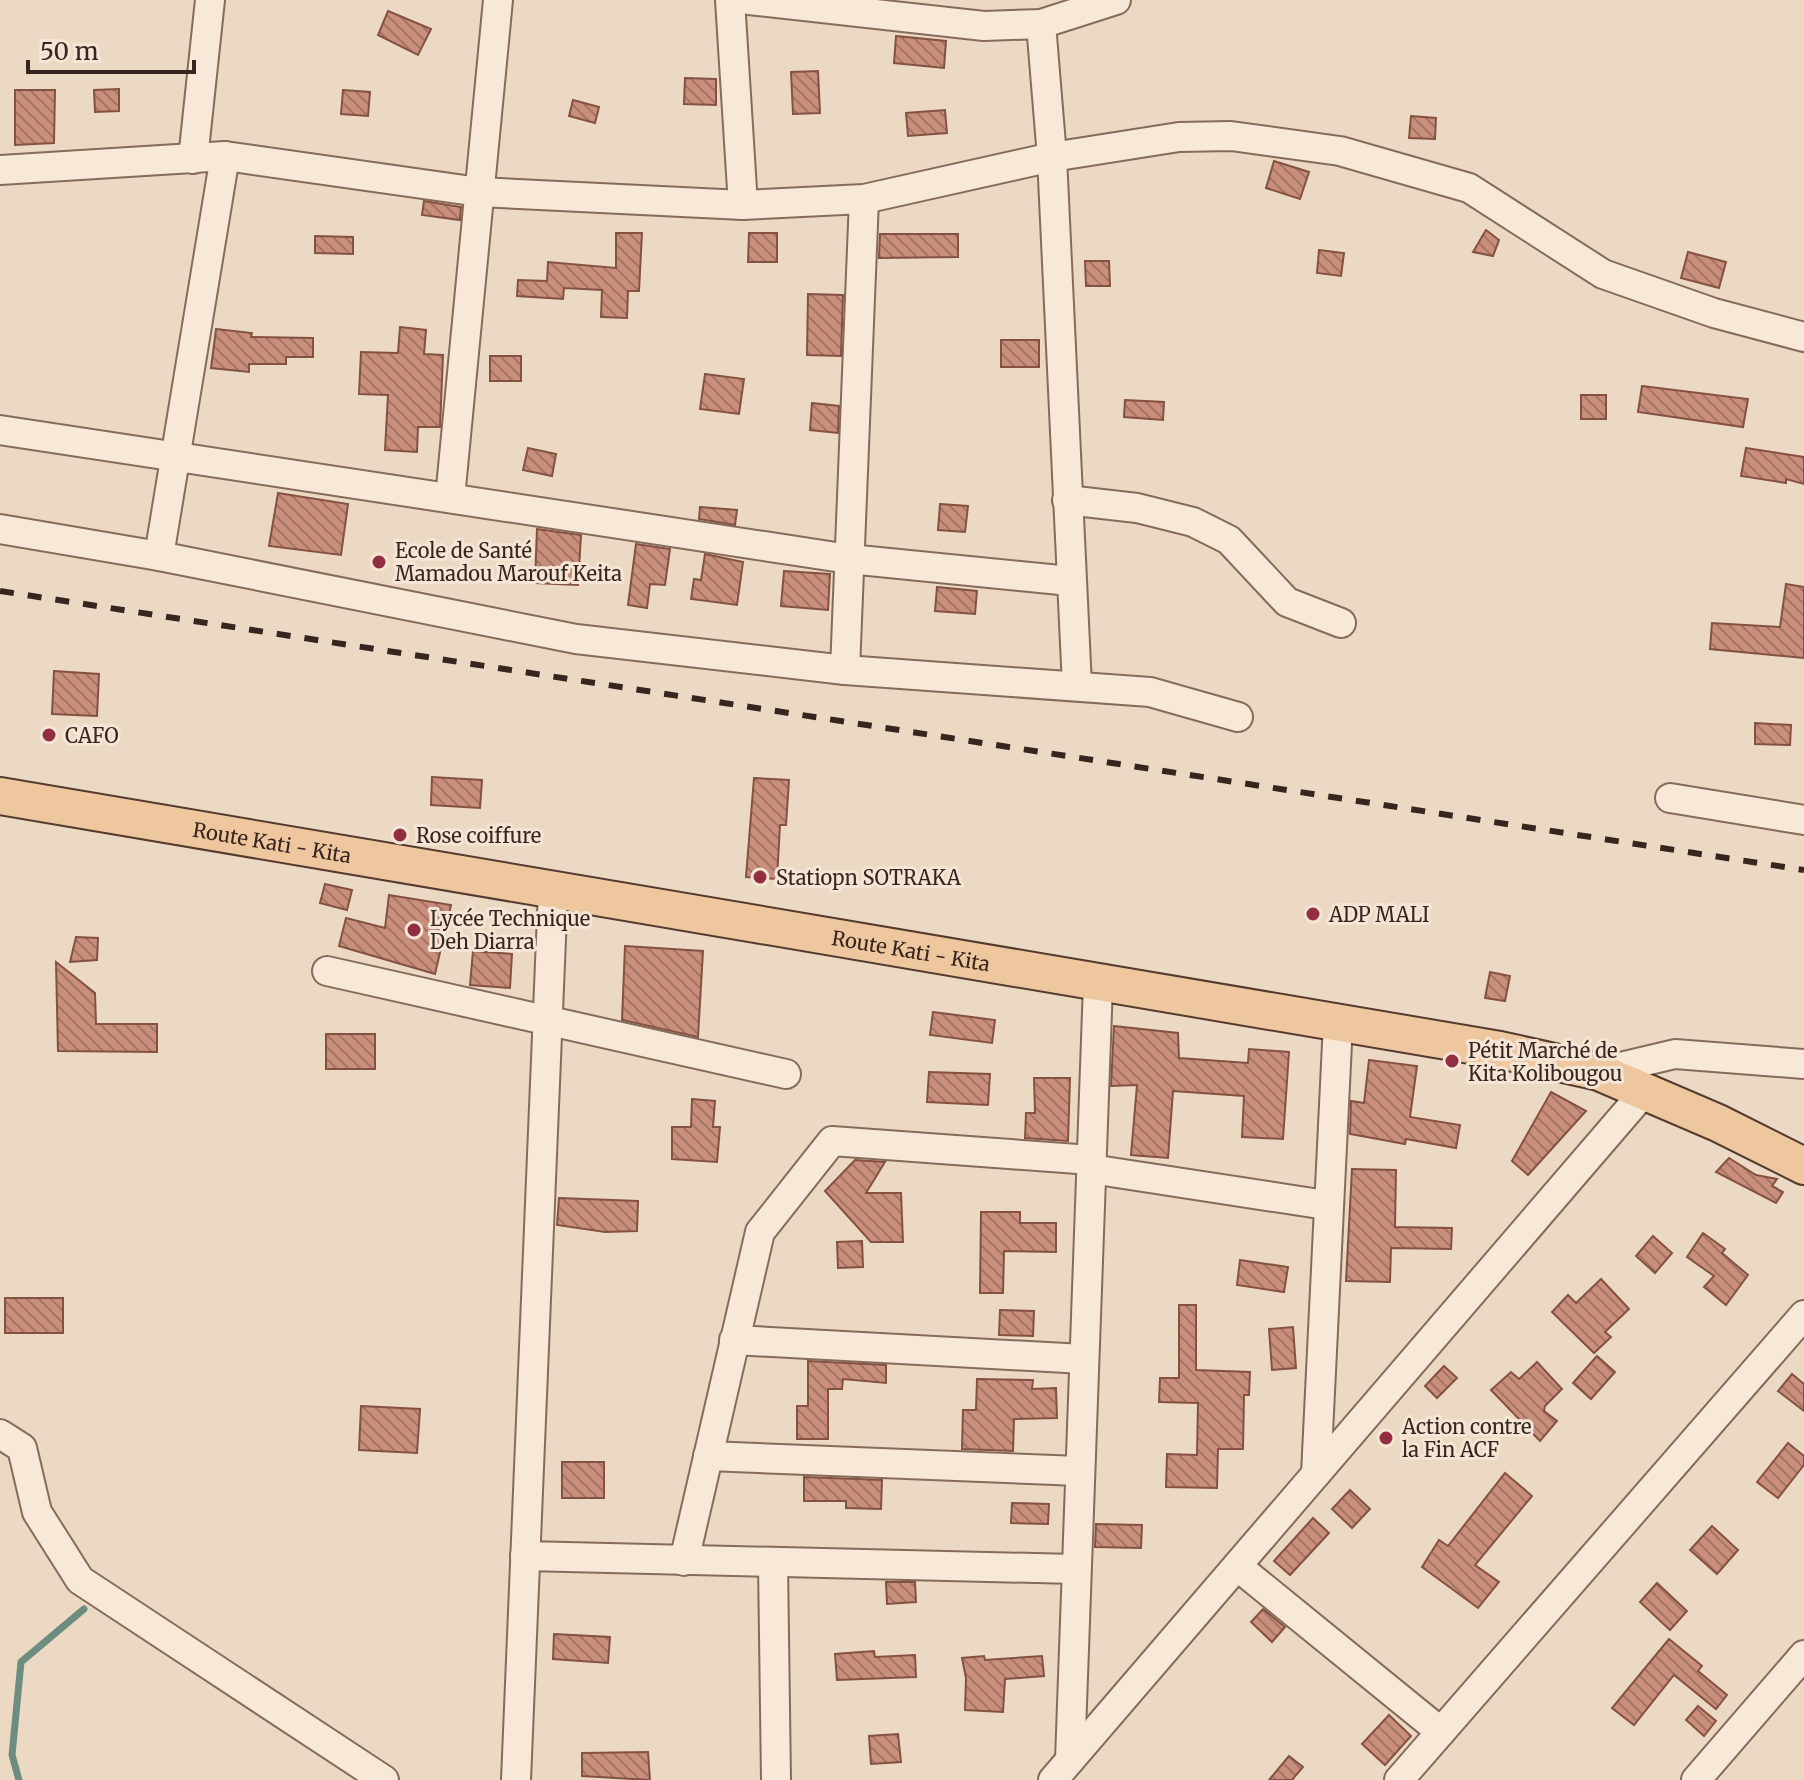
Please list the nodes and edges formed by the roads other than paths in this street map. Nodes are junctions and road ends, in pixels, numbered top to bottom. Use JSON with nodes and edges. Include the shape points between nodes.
{"nodes":[{"id":1,"x":210,"y":0,"type":"edge"},
{"id":2,"x":498,"y":0,"type":"edge"},
{"id":3,"x":730,"y":0,"type":"edge"},
{"id":4,"x":749,"y":0,"type":"edge"},
{"id":5,"x":1116,"y":0,"type":"edge"},
{"id":6,"x":984,"y":13,"type":"edge"},
{"id":7,"x":1041,"y":24,"type":"junction"},
{"id":8,"x":225,"y":156,"type":"junction"},
{"id":9,"x":1052,"y":157,"type":"junction"},
{"id":10,"x":193,"y":159,"type":"junction"},
{"id":11,"x":0,"y":170,"type":"edge"},
{"id":12,"x":479,"y":192,"type":"junction"},
{"id":13,"x":864,"y":199,"type":"junction"},
{"id":14,"x":743,"y":205,"type":"junction"},
{"id":15,"x":1804,"y":336,"type":"edge"},
{"id":16,"x":0,"y":430,"type":"edge"},
{"id":17,"x":176,"y":457,"type":"junction"},
{"id":18,"x":450,"y":498,"type":"junction"},
{"id":19,"x":1067,"y":500,"type":"junction"},
{"id":20,"x":0,"y":529,"type":"edge"},
{"id":21,"x":159,"y":556,"type":"junction"},
{"id":22,"x":849,"y":559,"type":"junction"},
{"id":23,"x":1070,"y":581,"type":"junction"},
{"id":24,"x":1341,"y":623,"type":"dead end"},
{"id":25,"x":845,"y":670,"type":"junction"},
{"id":26,"x":1077,"y":686,"type":"junction"},
{"id":27,"x":1238,"y":717,"type":"dead end"},
{"id":28,"x":0,"y":796,"type":"edge"},
{"id":29,"x":1670,"y":798,"type":"dead end"},
{"id":30,"x":1804,"y":820,"type":"edge"},
{"id":31,"x":553,"y":891,"type":"junction"},
{"id":32,"x":327,"y":971,"type":"dead end"},
{"id":33,"x":1098,"y":984,"type":"junction"},
{"id":34,"x":548,"y":1021,"type":"junction"},
{"id":35,"x":1338,"y":1023,"type":"junction"},
{"id":36,"x":1804,"y":1064,"type":"edge"},
{"id":37,"x":1599,"y":1072,"type":"junction"},
{"id":38,"x":786,"y":1074,"type":"dead end"},
{"id":39,"x":1645,"y":1091,"type":"junction"},
{"id":40,"x":1091,"y":1165,"type":"junction"},
{"id":41,"x":1804,"y":1166,"type":"edge"},
{"id":42,"x":1326,"y":1205,"type":"junction"},
{"id":43,"x":1804,"y":1315,"type":"edge"},
{"id":44,"x":734,"y":1340,"type":"junction"},
{"id":45,"x":1084,"y":1359,"type":"junction"},
{"id":46,"x":0,"y":1434,"type":"edge"},
{"id":47,"x":708,"y":1456,"type":"junction"},
{"id":48,"x":1079,"y":1471,"type":"junction"},
{"id":49,"x":1316,"y":1474,"type":"junction"},
{"id":50,"x":525,"y":1556,"type":"junction"},
{"id":51,"x":684,"y":1561,"type":"junction"},
{"id":52,"x":773,"y":1563,"type":"junction"},
{"id":53,"x":1237,"y":1566,"type":"junction"},
{"id":54,"x":1075,"y":1569,"type":"junction"},
{"id":55,"x":1804,"y":1655,"type":"edge"},
{"id":56,"x":1441,"y":1732,"type":"junction"},
{"id":57,"x":1062,"y":1770,"type":"edge"},
{"id":58,"x":384,"y":1780,"type":"edge"},
{"id":59,"x":516,"y":1780,"type":"edge"},
{"id":60,"x":776,"y":1780,"type":"edge"},
{"id":61,"x":1399,"y":1780,"type":"edge"},
{"id":62,"x":1696,"y":1780,"type":"edge"}],
"edges":[{"from":1,"to":10,"type":"street"},
{"from":2,"to":12,"type":"street"},
{"from":3,"to":14,"type":"street"},
{"from":4,"to":6,"type":"street"},
{"from":5,"to":7,"type":"street"},
{"from":6,"to":7,"type":"street"},
{"from":7,"to":9,"type":"street"},
{"from":8,"to":10,"type":"street"},
{"from":8,"to":12,"type":"street"},
{"from":8,"to":17,"type":"street"},
{"from":9,"to":13,"type":"street"},
{"from":9,"to":15,"type":"street","via":[[1179,137],[1231,136],[1340,151],[1469,188],[1603,274],[1714,313]]},
{"from":9,"to":19,"type":"street"},
{"from":10,"to":11,"type":"street"},
{"from":12,"to":14,"type":"street"},
{"from":12,"to":18,"type":"street"},
{"from":13,"to":14,"type":"street"},
{"from":13,"to":22,"type":"street"},
{"from":16,"to":17,"type":"street"},
{"from":17,"to":18,"type":"street"},
{"from":17,"to":21,"type":"street"},
{"from":18,"to":22,"type":"street"},
{"from":19,"to":23,"type":"street"},
{"from":19,"to":24,"type":"street","via":[[1137,508],[1193,522],[1229,540],[1287,602]]},
{"from":20,"to":21,"type":"street"},
{"from":21,"to":25,"type":"street","via":[[576,639]]},
{"from":22,"to":23,"type":"street"},
{"from":22,"to":25,"type":"street"},
{"from":23,"to":26,"type":"street"},
{"from":25,"to":26,"type":"street"},
{"from":26,"to":27,"type":"street","via":[[1150,692]]},
{"from":28,"to":31,"type":"main road","name":"Route Kati - Kita"},
{"from":29,"to":30,"type":"street"},
{"from":31,"to":33,"type":"main road","name":"Route Kati - Kita"},
{"from":31,"to":34,"type":"street"},
{"from":32,"to":34,"type":"street"},
{"from":33,"to":35,"type":"main road","name":"Route Kati - Kita"},
{"from":33,"to":40,"type":"street"},
{"from":34,"to":38,"type":"street"},
{"from":34,"to":50,"type":"street"},
{"from":35,"to":37,"type":"main road","name":"Route Kati - Kita"},
{"from":35,"to":42,"type":"street"},
{"from":36,"to":37,"type":"street","via":[[1675,1054]]},
{"from":37,"to":39,"type":"main road","name":"Route Kati - Kita"},
{"from":39,"to":41,"type":"main road","name":"Route Kati - Kita"},
{"from":39,"to":49,"type":"street"},
{"from":40,"to":42,"type":"street"},
{"from":40,"to":44,"type":"street","via":[[832,1141],[760,1232]]},
{"from":40,"to":45,"type":"street"},
{"from":42,"to":49,"type":"street"},
{"from":43,"to":56,"type":"street"},
{"from":44,"to":45,"type":"street"},
{"from":44,"to":47,"type":"street"},
{"from":45,"to":48,"type":"street"},
{"from":46,"to":58,"type":"street","via":[[22,1448],[37,1512],[80,1580]]},
{"from":47,"to":48,"type":"street"},
{"from":47,"to":51,"type":"street"},
{"from":48,"to":54,"type":"street"},
{"from":49,"to":53,"type":"street"},
{"from":50,"to":51,"type":"street"},
{"from":50,"to":59,"type":"street"},
{"from":51,"to":52,"type":"street"},
{"from":52,"to":54,"type":"street"},
{"from":52,"to":60,"type":"street"},
{"from":53,"to":56,"type":"street"},
{"from":53,"to":57,"type":"street"},
{"from":54,"to":57,"type":"street"},
{"from":55,"to":62,"type":"street"},
{"from":56,"to":61,"type":"street"}]}
